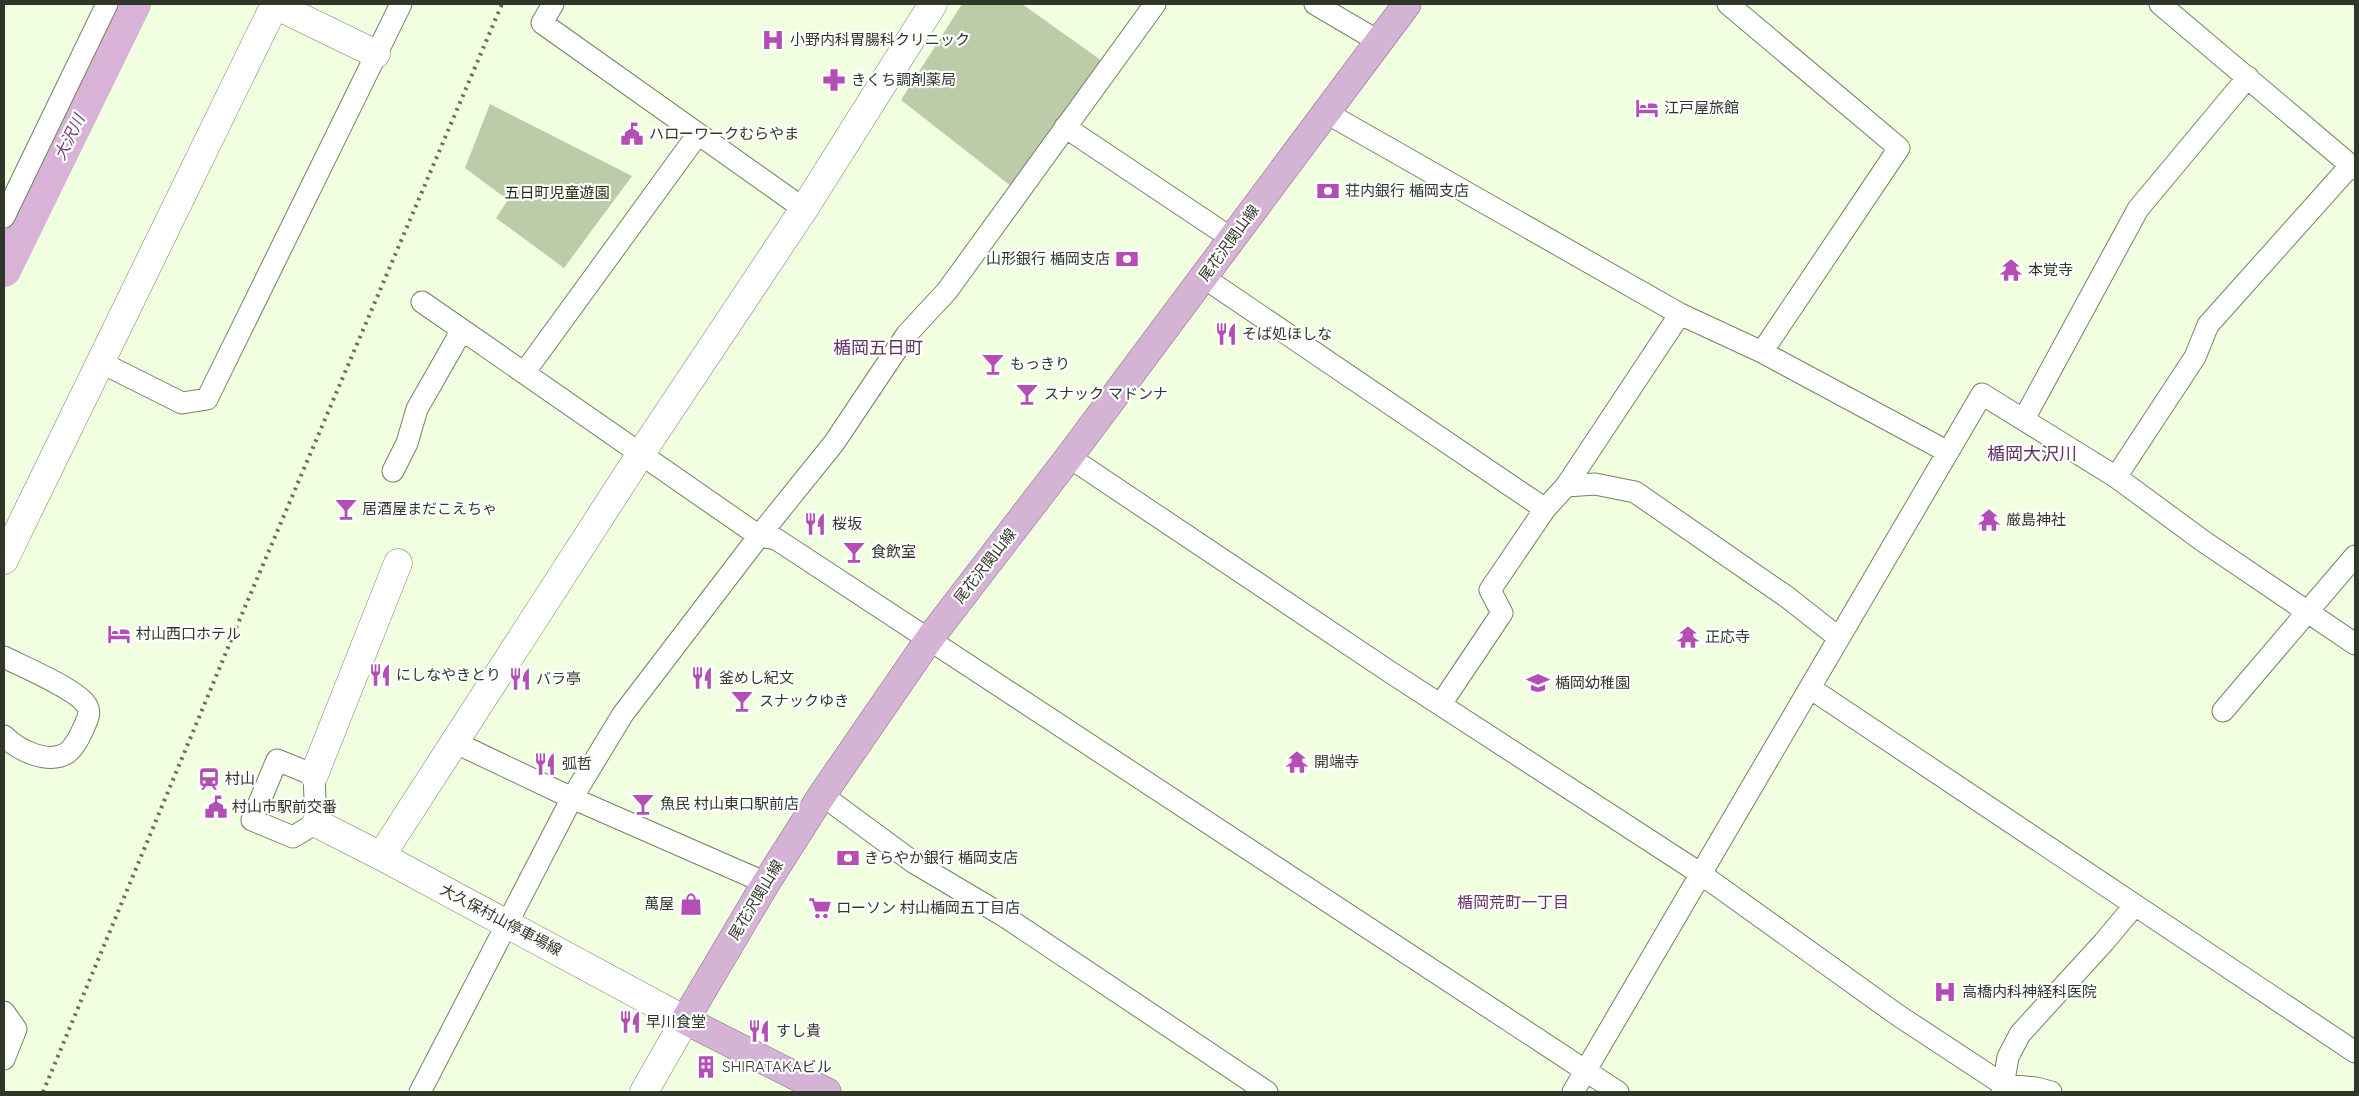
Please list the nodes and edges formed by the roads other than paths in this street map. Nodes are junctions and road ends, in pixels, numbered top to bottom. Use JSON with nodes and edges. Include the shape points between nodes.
{"nodes":[{"id":1,"x":107,"y":4,"type":"edge"},
{"id":2,"x":274,"y":4,"type":"edge"},
{"id":3,"x":401,"y":4,"type":"edge"},
{"id":4,"x":553,"y":4,"type":"edge"},
{"id":5,"x":933,"y":4,"type":"edge"},
{"id":6,"x":1155,"y":4,"type":"edge"},
{"id":7,"x":1314,"y":4,"type":"edge"},
{"id":8,"x":1407,"y":4,"type":"edge"},
{"id":9,"x":1728,"y":4,"type":"edge"},
{"id":10,"x":2160,"y":4,"type":"edge"},
{"id":11,"x":1378,"y":41,"type":"junction"},
{"id":12,"x":376,"y":54,"type":"junction"},
{"id":13,"x":2248,"y":77,"type":"junction"},
{"id":14,"x":1325,"y":112,"type":"junction"},
{"id":15,"x":1065,"y":127,"type":"junction"},
{"id":16,"x":698,"y":134,"type":"junction"},
{"id":17,"x":2353,"y":167,"type":"edge"},
{"id":18,"x":804,"y":209,"type":"junction"},
{"id":19,"x":4,"y":217,"type":"edge"},
{"id":20,"x":1231,"y":238,"type":"junction"},
{"id":21,"x":1203,"y":278,"type":"junction"},
{"id":22,"x":422,"y":302,"type":"dead end"},
{"id":23,"x":1680,"y":314,"type":"junction"},
{"id":24,"x":462,"y":330,"type":"junction"},
{"id":25,"x":1762,"y":352,"type":"junction"},
{"id":26,"x":100,"y":362,"type":"junction"},
{"id":27,"x":524,"y":373,"type":"junction"},
{"id":28,"x":2024,"y":419,"type":"junction"},
{"id":29,"x":1948,"y":452,"type":"junction"},
{"id":30,"x":640,"y":455,"type":"junction"},
{"id":31,"x":1069,"y":457,"type":"junction"},
{"id":32,"x":394,"y":471,"type":"dead end"},
{"id":33,"x":2116,"y":477,"type":"junction"},
{"id":34,"x":1566,"y":486,"type":"junction"},
{"id":35,"x":1545,"y":509,"type":"junction"},
{"id":36,"x":759,"y":536,"type":"junction"},
{"id":37,"x":2355,"y":556,"type":"edge"},
{"id":38,"x":4,"y":560,"type":"edge"},
{"id":39,"x":398,"y":563,"type":"dead end"},
{"id":40,"x":2307,"y":611,"type":"junction"},
{"id":41,"x":930,"y":638,"type":"junction"},
{"id":42,"x":1839,"y":638,"type":"junction"},
{"id":43,"x":2355,"y":644,"type":"edge"},
{"id":44,"x":4,"y":657,"type":"edge"},
{"id":45,"x":1810,"y":688,"type":"junction"},
{"id":46,"x":1441,"y":704,"type":"junction"},
{"id":47,"x":2223,"y":711,"type":"dead end"},
{"id":48,"x":4,"y":736,"type":"edge"},
{"id":49,"x":454,"y":742,"type":"junction"},
{"id":50,"x":314,"y":775,"type":"junction"},
{"id":51,"x":822,"y":795,"type":"junction"},
{"id":52,"x":572,"y":798,"type":"junction"},
{"id":53,"x":316,"y":823,"type":"junction"},
{"id":54,"x":381,"y":856,"type":"junction"},
{"id":55,"x":1701,"y":874,"type":"junction"},
{"id":56,"x":766,"y":883,"type":"junction"},
{"id":57,"x":2134,"y":906,"type":"junction"},
{"id":58,"x":507,"y":923,"type":"junction"},
{"id":59,"x":4,"y":1012,"type":"edge"},
{"id":60,"x":685,"y":1020,"type":"junction"},
{"id":61,"x":2355,"y":1052,"type":"edge"},
{"id":62,"x":4,"y":1059,"type":"edge"},
{"id":63,"x":1586,"y":1071,"type":"junction"},
{"id":64,"x":2003,"y":1089,"type":"edge"},
{"id":65,"x":420,"y":1092,"type":"edge"},
{"id":66,"x":644,"y":1092,"type":"edge"},
{"id":67,"x":827,"y":1092,"type":"edge"},
{"id":68,"x":1267,"y":1092,"type":"edge"},
{"id":69,"x":1573,"y":1092,"type":"edge"},
{"id":70,"x":1618,"y":1092,"type":"edge"},
{"id":71,"x":2051,"y":1092,"type":"edge"}],
"edges":[{"from":1,"to":19,"type":"street"},
{"from":2,"to":12,"type":"street"},
{"from":2,"to":26,"type":"street"},
{"from":3,"to":12,"type":"street"},
{"from":4,"to":16,"type":"street","via":[[542,23]]},
{"from":5,"to":18,"type":"street"},
{"from":6,"to":15,"type":"street"},
{"from":7,"to":11,"type":"street"},
{"from":8,"to":11,"type":"main road","name":"尾花沢関山線"},
{"from":9,"to":25,"type":"street","via":[[1899,148]]},
{"from":10,"to":13,"type":"street"},
{"from":11,"to":14,"type":"main road","name":"尾花沢関山線"},
{"from":12,"to":26,"type":"street","via":[[207,399],[182,403]]},
{"from":13,"to":17,"type":"street"},
{"from":13,"to":28,"type":"street","via":[[2138,209]]},
{"from":14,"to":20,"type":"main road","name":"尾花沢関山線"},
{"from":14,"to":23,"type":"street"},
{"from":15,"to":20,"type":"street"},
{"from":15,"to":36,"type":"street","via":[[947,291],[907,334],[834,443]]},
{"from":16,"to":18,"type":"street"},
{"from":16,"to":27,"type":"street"},
{"from":17,"to":33,"type":"street","via":[[2208,325],[2195,357]]},
{"from":18,"to":30,"type":"street"},
{"from":20,"to":21,"type":"main road","name":"尾花沢関山線"},
{"from":21,"to":31,"type":"main road","name":"尾花沢関山線"},
{"from":21,"to":35,"type":"street"},
{"from":22,"to":24,"type":"street"},
{"from":23,"to":25,"type":"street"},
{"from":23,"to":34,"type":"street"},
{"from":24,"to":27,"type":"street"},
{"from":24,"to":32,"type":"street","via":[[418,409]]},
{"from":25,"to":29,"type":"street"},
{"from":26,"to":38,"type":"street"},
{"from":27,"to":30,"type":"street"},
{"from":28,"to":29,"type":"street","via":[[1982,394]]},
{"from":28,"to":33,"type":"street"},
{"from":29,"to":42,"type":"street"},
{"from":30,"to":36,"type":"street"},
{"from":30,"to":49,"type":"street"},
{"from":31,"to":41,"type":"main road","name":"尾花沢関山線"},
{"from":31,"to":46,"type":"street"},
{"from":33,"to":40,"type":"street"},
{"from":34,"to":35,"type":"street"},
{"from":34,"to":42,"type":"street","via":[[1595,484],[1635,492],[1787,597]]},
{"from":35,"to":46,"type":"street","via":[[1490,590],[1502,613]]},
{"from":36,"to":41,"type":"street","via":[[776,539]]},
{"from":36,"to":52,"type":"street","via":[[623,714]]},
{"from":37,"to":40,"type":"street"},
{"from":39,"to":50,"type":"street"},
{"from":40,"to":43,"type":"street"},
{"from":40,"to":47,"type":"street"},
{"from":41,"to":51,"type":"main road","name":"尾花沢関山線"},
{"from":41,"to":63,"type":"street"},
{"from":42,"to":45,"type":"street"},
{"from":44,"to":48,"type":"street","via":[[74,693],[86,705],[89,715],[78,741],[68,752],[55,758],[25,750]]},
{"from":45,"to":55,"type":"street"},
{"from":45,"to":57,"type":"street"},
{"from":46,"to":55,"type":"street"},
{"from":49,"to":52,"type":"street"},
{"from":49,"to":54,"type":"street"},
{"from":50,"to":53,"type":"street"},
{"from":50,"to":53,"type":"street","via":[[277,760],[252,820],[293,837]]},
{"from":51,"to":56,"type":"main road","name":"尾花沢関山線"},
{"from":51,"to":68,"type":"street","via":[[913,862],[1004,916]]},
{"from":52,"to":56,"type":"street"},
{"from":52,"to":58,"type":"street"},
{"from":53,"to":54,"type":"street","name":"大久保村山停車場線"},
{"from":54,"to":58,"type":"street","name":"大久保村山停車場線"},
{"from":55,"to":63,"type":"street"},
{"from":55,"to":64,"type":"street"},
{"from":56,"to":60,"type":"main road","name":"尾花沢関山線"},
{"from":57,"to":61,"type":"street"},
{"from":57,"to":64,"type":"street","via":[[2020,1034],[2008,1057]]},
{"from":58,"to":60,"type":"street","name":"大久保村山停車場線"},
{"from":58,"to":65,"type":"street"},
{"from":59,"to":62,"type":"street","via":[[16,1029]]},
{"from":60,"to":66,"type":"street"},
{"from":60,"to":67,"type":"main road"},
{"from":63,"to":69,"type":"street"},
{"from":63,"to":70,"type":"street"},
{"from":64,"to":71,"type":"street","via":[[2036,1088]]}]}
